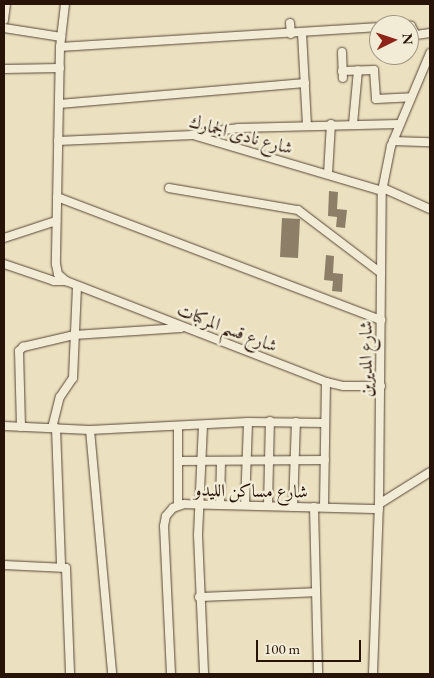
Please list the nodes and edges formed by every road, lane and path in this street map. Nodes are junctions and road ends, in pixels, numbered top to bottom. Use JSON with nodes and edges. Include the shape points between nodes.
{"nodes":[{"id":1,"x":6,"y":4,"type":"edge"},
{"id":2,"x":65,"y":4,"type":"edge"},
{"id":3,"x":4,"y":20,"type":"edge"},
{"id":4,"x":290,"y":23,"type":"dead end"},
{"id":5,"x":4,"y":28,"type":"edge"},
{"id":6,"x":369,"y":28,"type":"edge"},
{"id":7,"x":302,"y":33,"type":"junction"},
{"id":8,"x":291,"y":34,"type":"junction"},
{"id":9,"x":61,"y":37,"type":"junction"},
{"id":10,"x":60,"y":47,"type":"junction"},
{"id":11,"x":342,"y":52,"type":"dead end"},
{"id":12,"x":430,"y":53,"type":"edge"},
{"id":13,"x":60,"y":68,"type":"junction"},
{"id":14,"x":4,"y":69,"type":"edge"},
{"id":15,"x":358,"y":70,"type":"junction"},
{"id":16,"x":305,"y":83,"type":"junction"},
{"id":17,"x":411,"y":97,"type":"junction"},
{"id":18,"x":59,"y":104,"type":"junction"},
{"id":19,"x":307,"y":124,"type":"junction"},
{"id":20,"x":331,"y":124,"type":"junction"},
{"id":21,"x":353,"y":124,"type":"junction"},
{"id":22,"x":399,"y":124,"type":"junction"},
{"id":23,"x":193,"y":134,"type":"junction"},
{"id":24,"x":58,"y":141,"type":"junction"},
{"id":25,"x":393,"y":142,"type":"junction"},
{"id":26,"x":430,"y":142,"type":"edge"},
{"id":27,"x":328,"y":174,"type":"junction"},
{"id":28,"x":169,"y":188,"type":"dead end"},
{"id":29,"x":382,"y":189,"type":"junction"},
{"id":30,"x":57,"y":197,"type":"junction"},
{"id":31,"x":430,"y":208,"type":"edge"},
{"id":32,"x":56,"y":222,"type":"junction"},
{"id":33,"x":4,"y":238,"type":"edge"},
{"id":34,"x":4,"y":264,"type":"edge"},
{"id":35,"x":381,"y":273,"type":"junction"},
{"id":36,"x":66,"y":281,"type":"junction"},
{"id":37,"x":77,"y":286,"type":"junction"},
{"id":38,"x":381,"y":320,"type":"junction"},
{"id":39,"x":185,"y":328,"type":"junction"},
{"id":40,"x":74,"y":335,"type":"junction"},
{"id":41,"x":326,"y":382,"type":"junction"},
{"id":42,"x":381,"y":386,"type":"junction"},
{"id":43,"x":270,"y":421,"type":"junction"},
{"id":44,"x":248,"y":422,"type":"junction"},
{"id":45,"x":296,"y":422,"type":"junction"},
{"id":46,"x":325,"y":423,"type":"junction"},
{"id":47,"x":202,"y":425,"type":"junction"},
{"id":48,"x":4,"y":426,"type":"edge"},
{"id":49,"x":21,"y":427,"type":"junction"},
{"id":50,"x":178,"y":427,"type":"junction"},
{"id":51,"x":54,"y":428,"type":"junction"},
{"id":52,"x":90,"y":430,"type":"junction"},
{"id":53,"x":247,"y":460,"type":"junction"},
{"id":54,"x":269,"y":460,"type":"junction"},
{"id":55,"x":295,"y":460,"type":"junction"},
{"id":56,"x":325,"y":460,"type":"junction"},
{"id":57,"x":178,"y":461,"type":"junction"},
{"id":58,"x":200,"y":461,"type":"junction"},
{"id":59,"x":221,"y":461,"type":"junction"},
{"id":60,"x":430,"y":472,"type":"edge"},
{"id":61,"x":199,"y":504,"type":"junction"},
{"id":62,"x":178,"y":505,"type":"junction"},
{"id":63,"x":220,"y":505,"type":"junction"},
{"id":64,"x":245,"y":505,"type":"junction"},
{"id":65,"x":268,"y":506,"type":"junction"},
{"id":66,"x":379,"y":506,"type":"junction"},
{"id":67,"x":293,"y":507,"type":"junction"},
{"id":68,"x":314,"y":507,"type":"junction"},
{"id":69,"x":324,"y":507,"type":"junction"},
{"id":70,"x":4,"y":565,"type":"edge"},
{"id":71,"x":61,"y":566,"type":"junction"},
{"id":72,"x":316,"y":592,"type":"junction"},
{"id":73,"x":199,"y":597,"type":"junction"},
{"id":74,"x":70,"y":674,"type":"edge"},
{"id":75,"x":112,"y":674,"type":"edge"},
{"id":76,"x":172,"y":674,"type":"edge"},
{"id":77,"x":204,"y":674,"type":"edge"},
{"id":78,"x":318,"y":674,"type":"edge"},
{"id":79,"x":374,"y":674,"type":"edge"}],
"edges":[{"from":1,"to":3,"type":"street"},
{"from":2,"to":9,"type":"street"},
{"from":4,"to":8,"type":"street"},
{"from":5,"to":9,"type":"street"},
{"from":6,"to":7,"type":"street"},
{"from":7,"to":8,"type":"street"},
{"from":7,"to":16,"type":"street"},
{"from":8,"to":10,"type":"street"},
{"from":9,"to":10,"type":"street"},
{"from":10,"to":13,"type":"street"},
{"from":11,"to":15,"type":"street","via":[[343,75]]},
{"from":12,"to":17,"type":"street","name":"شارع المديرين"},
{"from":13,"to":14,"type":"street"},
{"from":13,"to":18,"type":"street"},
{"from":15,"to":17,"type":"street","via":[[375,71],[376,99]]},
{"from":15,"to":21,"type":"street"},
{"from":16,"to":18,"type":"street"},
{"from":16,"to":19,"type":"street"},
{"from":17,"to":22,"type":"street","name":"شارع المديرين"},
{"from":18,"to":24,"type":"street"},
{"from":19,"to":20,"type":"street"},
{"from":19,"to":23,"type":"street"},
{"from":20,"to":21,"type":"street"},
{"from":20,"to":27,"type":"street"},
{"from":21,"to":22,"type":"street"},
{"from":22,"to":25,"type":"street","name":"شارع المديرين"},
{"from":23,"to":24,"type":"street","name":"شارع نادى الجمارك"},
{"from":23,"to":27,"type":"street","name":"شارع نادى الجمارك"},
{"from":24,"to":30,"type":"street"},
{"from":25,"to":26,"type":"street"},
{"from":25,"to":29,"type":"street","name":"شارع المديرين"},
{"from":27,"to":29,"type":"street","name":"شارع نادى الجمارك"},
{"from":28,"to":35,"type":"street","via":[[298,210]]},
{"from":29,"to":31,"type":"street","name":"شارع نادى الجمارك"},
{"from":29,"to":35,"type":"street","name":"شارع المديرين"},
{"from":30,"to":32,"type":"street"},
{"from":30,"to":38,"type":"street"},
{"from":32,"to":33,"type":"street"},
{"from":32,"to":36,"type":"street","via":[[56,269]]},
{"from":34,"to":36,"type":"street","name":"شارع قسم المركبات","via":[[54,281]]},
{"from":35,"to":38,"type":"street","name":"شارع المديرين"},
{"from":36,"to":37,"type":"street","name":"شارع قسم المركبات"},
{"from":37,"to":39,"type":"street","name":"شارع قسم المركبات"},
{"from":37,"to":40,"type":"street"},
{"from":38,"to":42,"type":"street","name":"شارع المديرين"},
{"from":39,"to":40,"type":"street"},
{"from":39,"to":41,"type":"street","name":"شارع قسم المركبات"},
{"from":40,"to":49,"type":"street","via":[[23,347],[19,351]]},
{"from":40,"to":51,"type":"street","via":[[72,378],[60,397]]},
{"from":41,"to":42,"type":"street","name":"شارع قسم المركبات","via":[[344,386]]},
{"from":41,"to":46,"type":"street"},
{"from":42,"to":66,"type":"street","name":"شارع المديرين"},
{"from":43,"to":44,"type":"street"},
{"from":43,"to":45,"type":"street"},
{"from":43,"to":54,"type":"street"},
{"from":44,"to":47,"type":"street"},
{"from":44,"to":53,"type":"street"},
{"from":45,"to":46,"type":"street"},
{"from":45,"to":55,"type":"street"},
{"from":46,"to":56,"type":"street"},
{"from":47,"to":50,"type":"street"},
{"from":47,"to":58,"type":"street"},
{"from":48,"to":49,"type":"street"},
{"from":49,"to":51,"type":"street"},
{"from":50,"to":52,"type":"street"},
{"from":50,"to":57,"type":"street"},
{"from":51,"to":52,"type":"street"},
{"from":51,"to":71,"type":"street"},
{"from":52,"to":75,"type":"street"},
{"from":53,"to":54,"type":"street"},
{"from":53,"to":59,"type":"street"},
{"from":53,"to":64,"type":"street"},
{"from":54,"to":55,"type":"street"},
{"from":54,"to":65,"type":"street"},
{"from":55,"to":56,"type":"street"},
{"from":55,"to":67,"type":"street"},
{"from":56,"to":69,"type":"street"},
{"from":57,"to":58,"type":"street"},
{"from":57,"to":62,"type":"street"},
{"from":58,"to":59,"type":"street"},
{"from":58,"to":61,"type":"street"},
{"from":59,"to":63,"type":"street"},
{"from":60,"to":66,"type":"street"},
{"from":61,"to":62,"type":"street","name":"شارع مساكن الليدو"},
{"from":61,"to":63,"type":"street","name":"شارع مساكن الليدو"},
{"from":61,"to":73,"type":"street"},
{"from":62,"to":76,"type":"street","name":"شارع مساكن الليدو","via":[[169,511],[164,526]]},
{"from":63,"to":64,"type":"street","name":"شارع مساكن الليدو"},
{"from":64,"to":65,"type":"street","name":"شارع مساكن الليدو"},
{"from":65,"to":67,"type":"street","name":"شارع مساكن الليدو"},
{"from":66,"to":69,"type":"street","name":"شارع مساكن الليدو"},
{"from":66,"to":79,"type":"street","name":"شارع المديرين"},
{"from":67,"to":68,"type":"street","name":"شارع مساكن الليدو"},
{"from":68,"to":69,"type":"street","name":"شارع مساكن الليدو"},
{"from":68,"to":72,"type":"street"},
{"from":70,"to":71,"type":"street"},
{"from":71,"to":74,"type":"street","via":[[66,570]]},
{"from":72,"to":73,"type":"street"},
{"from":72,"to":78,"type":"street"},
{"from":73,"to":77,"type":"street"}]}
